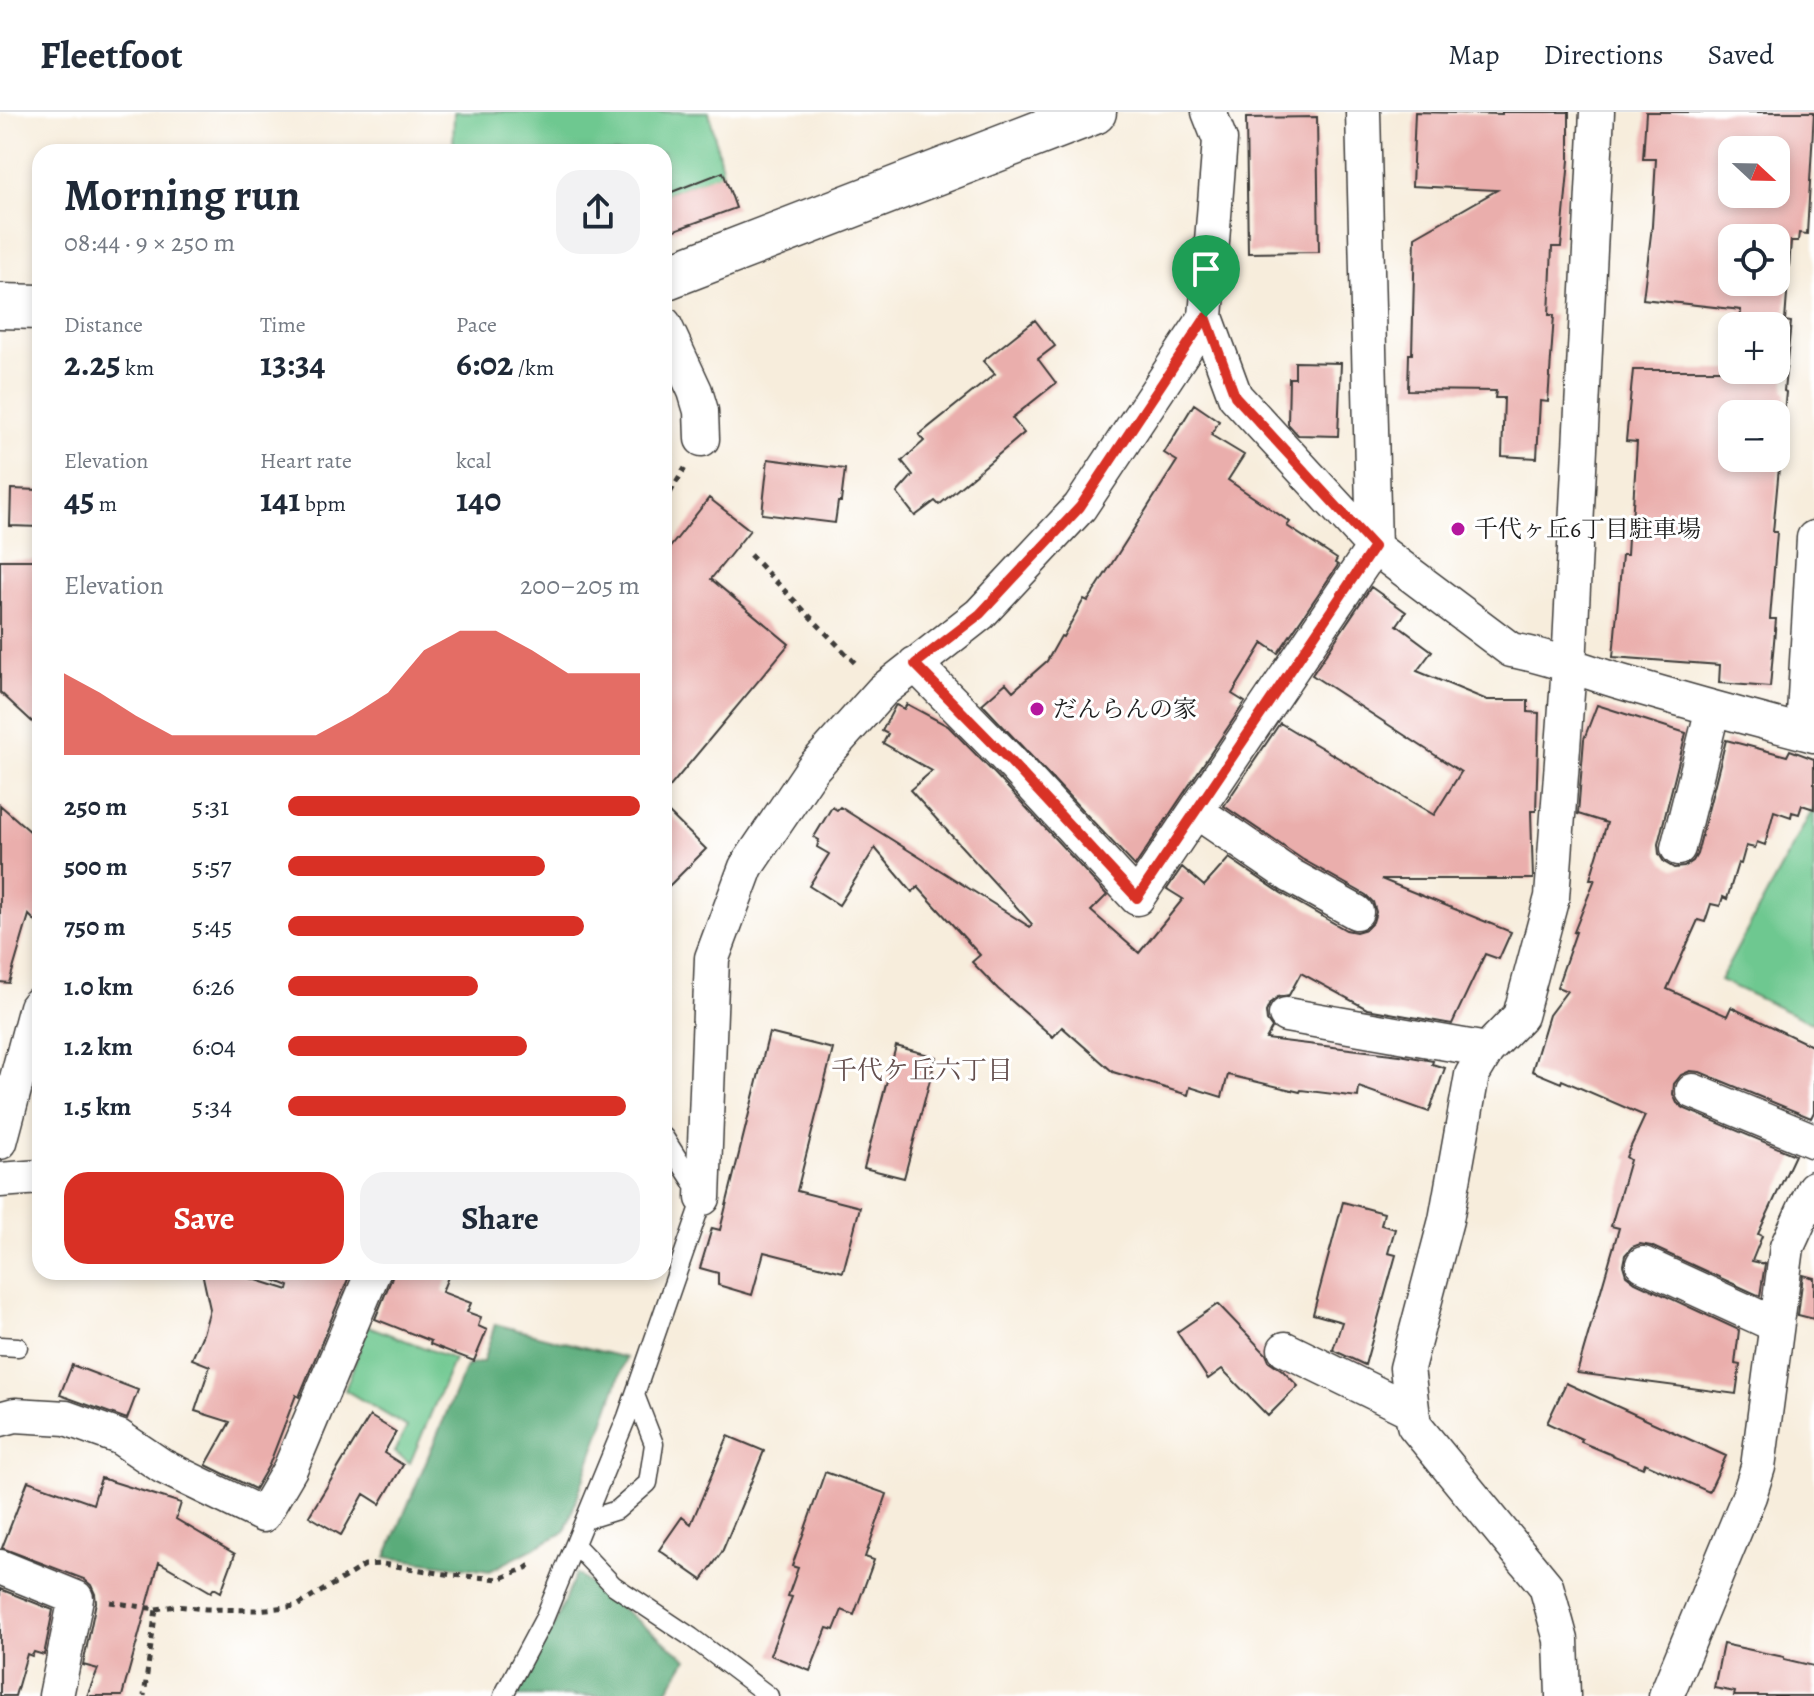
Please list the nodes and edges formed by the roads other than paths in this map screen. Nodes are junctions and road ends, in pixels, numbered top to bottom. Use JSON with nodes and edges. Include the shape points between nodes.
{"nodes":[{"id":1,"x":1094,"y":112,"type":"edge"},
{"id":2,"x":1209,"y":112,"type":"edge"},
{"id":3,"x":1363,"y":112,"type":"edge"},
{"id":4,"x":1597,"y":112,"type":"edge"},
{"id":5,"x":672,"y":275,"type":"edge"},
{"id":6,"x":0,"y":306,"type":"edge"},
{"id":7,"x":32,"y":307,"type":"edge"},
{"id":8,"x":1206,"y":317,"type":"junction"},
{"id":9,"x":672,"y":342,"type":"edge"},
{"id":10,"x":702,"y":439,"type":"dead end"},
{"id":11,"x":1814,"y":538,"type":"edge"},
{"id":12,"x":1374,"y":547,"type":"junction"},
{"id":13,"x":915,"y":664,"type":"junction"},
{"id":14,"x":1569,"y":666,"type":"junction"},
{"id":15,"x":1713,"y":708,"type":"junction"},
{"id":16,"x":1809,"y":734,"type":"edge"},
{"id":17,"x":1196,"y":811,"type":"junction"},
{"id":18,"x":1678,"y":848,"type":"dead end"},
{"id":19,"x":1356,"y":912,"type":"dead end"},
{"id":20,"x":1286,"y":1015,"type":"dead end"},
{"id":21,"x":32,"y":1022,"type":"edge"},
{"id":22,"x":1487,"y":1050,"type":"junction"},
{"id":23,"x":1693,"y":1091,"type":"dead end"},
{"id":24,"x":1814,"y":1141,"type":"edge"},
{"id":25,"x":0,"y":1142,"type":"edge"},
{"id":26,"x":672,"y":1150,"type":"edge"},
{"id":27,"x":32,"y":1178,"type":"edge"},
{"id":28,"x":0,"y":1180,"type":"edge"},
{"id":29,"x":1814,"y":1188,"type":"edge"},
{"id":30,"x":703,"y":1198,"type":"junction"},
{"id":31,"x":1801,"y":1250,"type":"edge"},
{"id":32,"x":1643,"y":1264,"type":"dead end"},
{"id":33,"x":370,"y":1280,"type":"edge"},
{"id":34,"x":1776,"y":1325,"type":"junction"},
{"id":35,"x":1285,"y":1349,"type":"dead end"},
{"id":36,"x":635,"y":1395,"type":"junction"},
{"id":37,"x":1412,"y":1411,"type":"junction"},
{"id":38,"x":0,"y":1419,"type":"edge"},
{"id":39,"x":585,"y":1520,"type":"junction"},
{"id":40,"x":575,"y":1545,"type":"junction"},
{"id":41,"x":0,"y":1567,"type":"edge"},
{"id":42,"x":56,"y":1696,"type":"edge"},
{"id":43,"x":503,"y":1696,"type":"edge"},
{"id":44,"x":769,"y":1696,"type":"edge"},
{"id":45,"x":1563,"y":1696,"type":"edge"},
{"id":46,"x":1666,"y":1696,"type":"edge"}],
"edges":[{"from":1,"to":5,"type":"street"},
{"from":2,"to":8,"type":"street","via":[[1220,140]]},
{"from":3,"to":12,"type":"street"},
{"from":4,"to":14,"type":"street"},
{"from":6,"to":7,"type":"street"},
{"from":8,"to":12,"type":"street","via":[[1235,396]]},
{"from":8,"to":13,"type":"street","via":[[1080,507],[980,614]]},
{"from":9,"to":10,"type":"street","via":[[698,401]]},
{"from":11,"to":16,"type":"street"},
{"from":12,"to":14,"type":"street","via":[[1511,650]]},
{"from":12,"to":17,"type":"street"},
{"from":13,"to":17,"type":"street","via":[[1137,898]]},
{"from":13,"to":30,"type":"street","via":[[882,691],[813,768],[746,867],[712,958]]},
{"from":14,"to":15,"type":"street"},
{"from":14,"to":22,"type":"street","via":[[1552,897],[1520,1016]]},
{"from":15,"to":16,"type":"street"},
{"from":15,"to":18,"type":"street"},
{"from":17,"to":19,"type":"street","via":[[1291,876]]},
{"from":20,"to":22,"type":"street"},
{"from":21,"to":25,"type":"street"},
{"from":22,"to":37,"type":"street","via":[[1472,1075],[1446,1220],[1407,1368]]},
{"from":23,"to":24,"type":"street"},
{"from":26,"to":30,"type":"lane"},
{"from":27,"to":28,"type":"street"},
{"from":29,"to":31,"type":"street"},
{"from":30,"to":36,"type":"lane"},
{"from":31,"to":34,"type":"street"},
{"from":32,"to":34,"type":"street"},
{"from":33,"to":38,"type":"street","via":[[290,1469],[263,1515],[162,1466],[119,1437],[66,1418]]},
{"from":34,"to":46,"type":"street","via":[[1758,1467]]},
{"from":35,"to":37,"type":"street"},
{"from":36,"to":39,"type":"lane"},
{"from":36,"to":39,"type":"lane","via":[[654,1444],[648,1483],[617,1510]]},
{"from":37,"to":45,"type":"street","via":[[1414,1425],[1546,1586],[1561,1640]]},
{"from":39,"to":40,"type":"lane"},
{"from":40,"to":43,"type":"lane"},
{"from":40,"to":44,"type":"lane","via":[[613,1585]]},
{"from":41,"to":42,"type":"street","via":[[76,1598]]}]}
